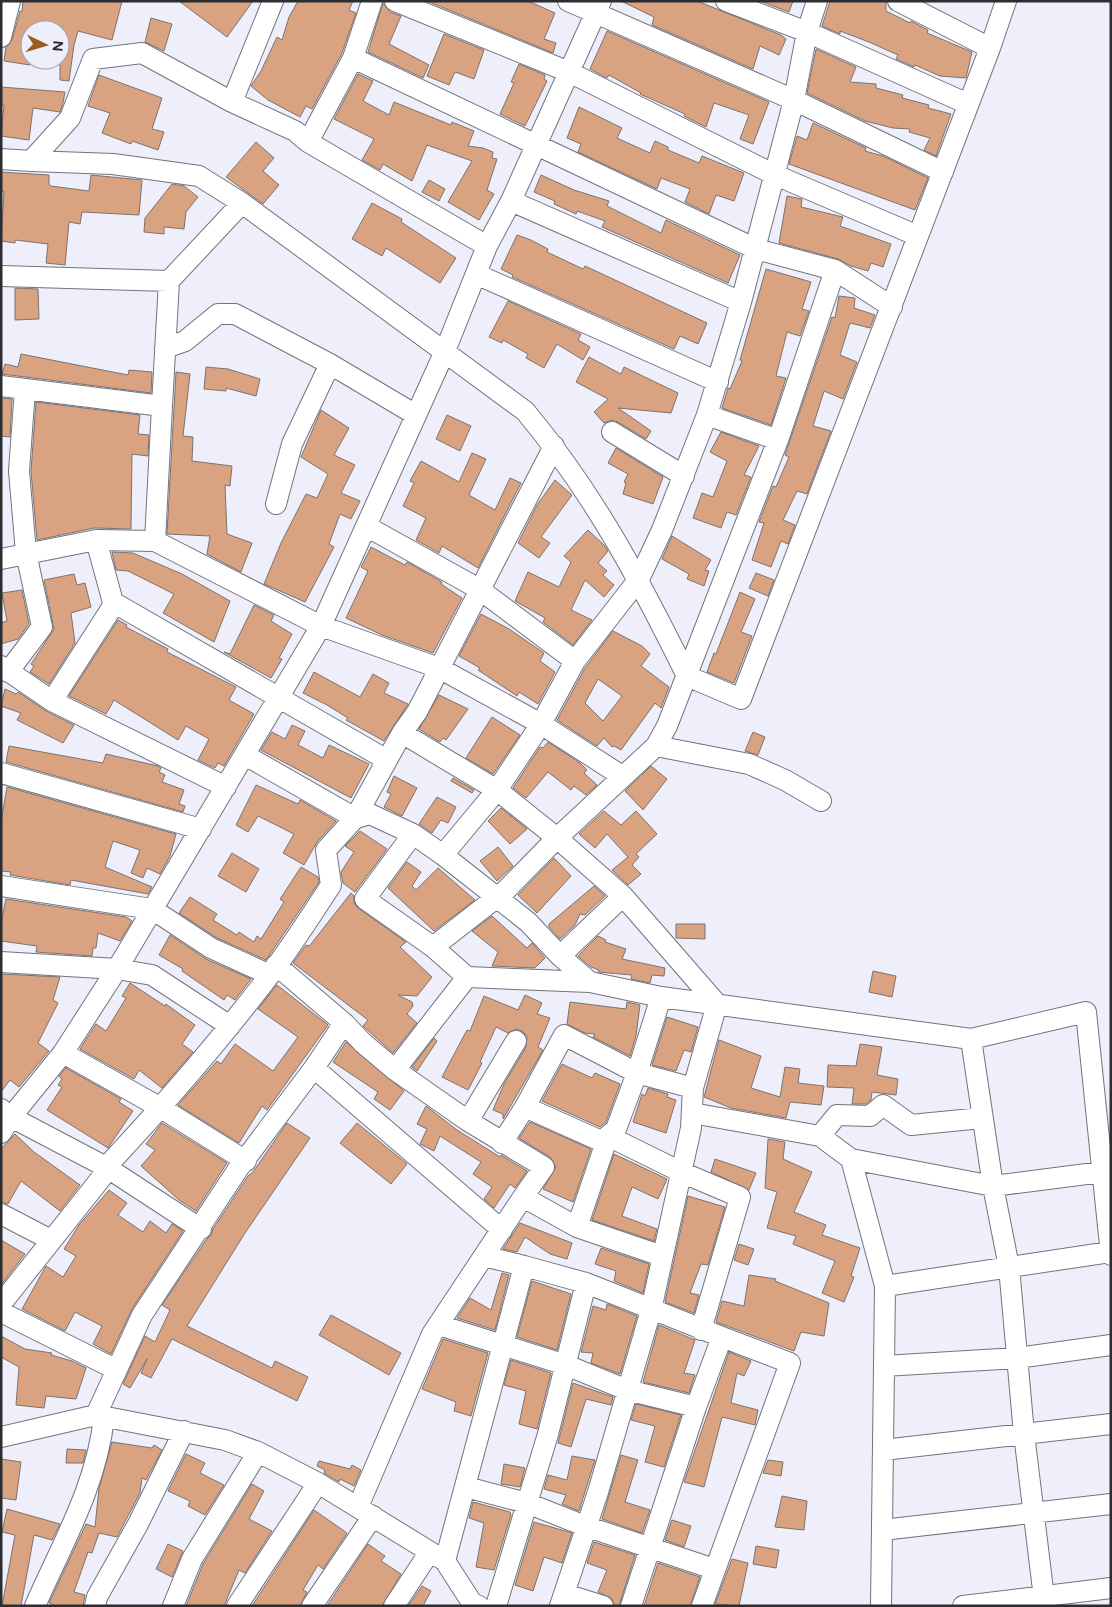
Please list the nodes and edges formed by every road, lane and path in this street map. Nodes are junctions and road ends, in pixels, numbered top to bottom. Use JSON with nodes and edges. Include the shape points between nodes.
{"nodes":[{"id":1,"x":10,"y":1,"type":"edge"},
{"id":2,"x":273,"y":1,"type":"edge"},
{"id":3,"x":372,"y":1,"type":"edge"},
{"id":4,"x":394,"y":1,"type":"edge"},
{"id":5,"x":568,"y":1,"type":"edge"},
{"id":6,"x":726,"y":1,"type":"edge"},
{"id":7,"x":817,"y":1,"type":"edge"},
{"id":8,"x":898,"y":1,"type":"edge"},
{"id":9,"x":1006,"y":1,"type":"edge"},
{"id":10,"x":599,"y":7,"type":"edge"},
{"id":11,"x":807,"y":32,"type":"junction"},
{"id":12,"x":1,"y":37,"type":"edge"},
{"id":13,"x":990,"y":48,"type":"junction"},
{"id":14,"x":353,"y":58,"type":"junction"},
{"id":15,"x":569,"y":72,"type":"junction"},
{"id":16,"x":794,"y":100,"type":"junction"},
{"id":17,"x":232,"y":102,"type":"junction"},
{"id":18,"x":968,"y":104,"type":"junction"},
{"id":19,"x":308,"y":142,"type":"junction"},
{"id":20,"x":535,"y":145,"type":"junction"},
{"id":21,"x":1,"y":159,"type":"edge"},
{"id":22,"x":32,"y":161,"type":"junction"},
{"id":23,"x":943,"y":172,"type":"junction"},
{"id":24,"x":774,"y":174,"type":"junction"},
{"id":25,"x":511,"y":201,"type":"junction"},
{"id":26,"x":242,"y":203,"type":"junction"},
{"id":27,"x":918,"y":236,"type":"junction"},
{"id":28,"x":487,"y":246,"type":"junction"},
{"id":29,"x":756,"y":249,"type":"junction"},
{"id":30,"x":835,"y":270,"type":"junction"},
{"id":31,"x":476,"y":274,"type":"junction"},
{"id":32,"x":1,"y":276,"type":"edge"},
{"id":33,"x":169,"y":281,"type":"junction"},
{"id":34,"x":741,"y":302,"type":"junction"},
{"id":35,"x":892,"y":307,"type":"junction"},
{"id":36,"x":165,"y":348,"type":"junction"},
{"id":37,"x":445,"y":351,"type":"junction"},
{"id":38,"x":330,"y":364,"type":"junction"},
{"id":39,"x":718,"y":382,"type":"junction"},
{"id":40,"x":1,"y":386,"type":"edge"},
{"id":41,"x":24,"y":389,"type":"junction"},
{"id":42,"x":162,"y":406,"type":"junction"},
{"id":43,"x":416,"y":415,"type":"junction"},
{"id":44,"x":707,"y":415,"type":"junction"},
{"id":45,"x":612,"y":432,"type":"dead end"},
{"id":46,"x":778,"y":440,"type":"junction"},
{"id":47,"x":554,"y":446,"type":"junction"},
{"id":48,"x":10,"y":471,"type":"edge"},
{"id":49,"x":684,"y":476,"type":"junction"},
{"id":50,"x":276,"y":504,"type":"dead end"},
{"id":51,"x":366,"y":526,"type":"junction"},
{"id":52,"x":96,"y":540,"type":"junction"},
{"id":53,"x":155,"y":541,"type":"junction"},
{"id":54,"x":26,"y":553,"type":"junction"},
{"id":55,"x":1,"y":559,"type":"edge"},
{"id":56,"x":639,"y":579,"type":"junction"},
{"id":57,"x":479,"y":589,"type":"junction"},
{"id":58,"x":114,"y":606,"type":"junction"},
{"id":59,"x":322,"y":626,"type":"junction"},
{"id":60,"x":575,"y":661,"type":"junction"},
{"id":61,"x":439,"y":668,"type":"junction"},
{"id":62,"x":5,"y":669,"type":"edge"},
{"id":63,"x":688,"y":676,"type":"junction"},
{"id":64,"x":278,"y":698,"type":"junction"},
{"id":65,"x":52,"y":701,"type":"junction"},
{"id":66,"x":541,"y":724,"type":"junction"},
{"id":67,"x":402,"y":733,"type":"junction"},
{"id":68,"x":656,"y":746,"type":"junction"},
{"id":69,"x":245,"y":755,"type":"junction"},
{"id":70,"x":387,"y":760,"type":"junction"},
{"id":71,"x":1,"y":773,"type":"edge"},
{"id":72,"x":622,"y":776,"type":"junction"},
{"id":73,"x":226,"y":787,"type":"junction"},
{"id":74,"x":497,"y":790,"type":"junction"},
{"id":75,"x":821,"y":801,"type":"dead end"},
{"id":76,"x":355,"y":818,"type":"junction"},
{"id":77,"x":201,"y":829,"type":"junction"},
{"id":78,"x":413,"y":834,"type":"junction"},
{"id":79,"x":557,"y":838,"type":"junction"},
{"id":80,"x":443,"y":854,"type":"junction"},
{"id":81,"x":1,"y":886,"type":"edge"},
{"id":82,"x":624,"y":896,"type":"junction"},
{"id":83,"x":496,"y":897,"type":"junction"},
{"id":84,"x":152,"y":909,"type":"junction"},
{"id":85,"x":433,"y":947,"type":"junction"},
{"id":86,"x":560,"y":956,"type":"junction"},
{"id":87,"x":1,"y":962,"type":"edge"},
{"id":88,"x":117,"y":969,"type":"junction"},
{"id":89,"x":273,"y":970,"type":"junction"},
{"id":90,"x":467,"y":977,"type":"junction"},
{"id":91,"x":590,"y":982,"type":"junction"},
{"id":92,"x":661,"y":997,"type":"junction"},
{"id":93,"x":717,"y":1004,"type":"junction"},
{"id":94,"x":344,"y":1022,"type":"junction"},
{"id":95,"x":230,"y":1026,"type":"junction"},
{"id":96,"x":971,"y":1040,"type":"junction"},
{"id":97,"x":516,"y":1041,"type":"dead end"},
{"id":98,"x":63,"y":1053,"type":"junction"},
{"id":99,"x":314,"y":1068,"type":"junction"},
{"id":100,"x":394,"y":1070,"type":"junction"},
{"id":101,"x":637,"y":1072,"type":"junction"},
{"id":102,"x":693,"y":1088,"type":"junction"},
{"id":103,"x":526,"y":1106,"type":"junction"},
{"id":104,"x":161,"y":1108,"type":"junction"},
{"id":105,"x":692,"y":1113,"type":"junction"},
{"id":106,"x":982,"y":1118,"type":"junction"},
{"id":107,"x":5,"y":1120,"type":"edge"},
{"id":108,"x":468,"y":1121,"type":"junction"},
{"id":109,"x":608,"y":1136,"type":"junction"},
{"id":110,"x":820,"y":1136,"type":"junction"},
{"id":111,"x":502,"y":1143,"type":"junction"},
{"id":112,"x":851,"y":1159,"type":"junction"},
{"id":113,"x":246,"y":1161,"type":"junction"},
{"id":114,"x":106,"y":1166,"type":"junction"},
{"id":115,"x":681,"y":1172,"type":"junction"},
{"id":116,"x":1102,"y":1172,"type":"junction"},
{"id":117,"x":993,"y":1186,"type":"junction"},
{"id":118,"x":522,"y":1197,"type":"junction"},
{"id":119,"x":1,"y":1214,"type":"edge"},
{"id":120,"x":577,"y":1226,"type":"junction"},
{"id":121,"x":201,"y":1229,"type":"junction"},
{"id":122,"x":502,"y":1230,"type":"junction"},
{"id":123,"x":51,"y":1240,"type":"junction"},
{"id":124,"x":1111,"y":1254,"type":"edge"},
{"id":125,"x":484,"y":1256,"type":"junction"},
{"id":126,"x":662,"y":1256,"type":"junction"},
{"id":127,"x":524,"y":1266,"type":"junction"},
{"id":128,"x":1009,"y":1267,"type":"junction"},
{"id":129,"x":586,"y":1284,"type":"junction"},
{"id":130,"x":885,"y":1286,"type":"junction"},
{"id":131,"x":1,"y":1304,"type":"edge"},
{"id":132,"x":651,"y":1310,"type":"junction"},
{"id":133,"x":1,"y":1312,"type":"edge"},
{"id":134,"x":439,"y":1325,"type":"junction"},
{"id":135,"x":701,"y":1330,"type":"junction"},
{"id":136,"x":722,"y":1336,"type":"junction"},
{"id":137,"x":503,"y":1344,"type":"junction"},
{"id":138,"x":1111,"y":1345,"type":"edge"},
{"id":139,"x":1017,"y":1358,"type":"junction"},
{"id":140,"x":566,"y":1365,"type":"junction"},
{"id":141,"x":884,"y":1366,"type":"junction"},
{"id":142,"x":115,"y":1369,"type":"junction"},
{"id":143,"x":627,"y":1390,"type":"junction"},
{"id":144,"x":696,"y":1408,"type":"junction"},
{"id":145,"x":100,"y":1416,"type":"junction"},
{"id":146,"x":1111,"y":1424,"type":"edge"},
{"id":147,"x":184,"y":1431,"type":"junction"},
{"id":148,"x":1024,"y":1434,"type":"junction"},
{"id":149,"x":1,"y":1436,"type":"edge"},
{"id":150,"x":883,"y":1450,"type":"junction"},
{"id":151,"x":258,"y":1452,"type":"junction"},
{"id":152,"x":318,"y":1483,"type":"junction"},
{"id":153,"x":466,"y":1488,"type":"junction"},
{"id":154,"x":527,"y":1503,"type":"junction"},
{"id":155,"x":1111,"y":1504,"type":"edge"},
{"id":156,"x":366,"y":1512,"type":"junction"},
{"id":157,"x":1033,"y":1513,"type":"junction"},
{"id":158,"x":585,"y":1526,"type":"junction"},
{"id":159,"x":882,"y":1530,"type":"junction"},
{"id":160,"x":650,"y":1548,"type":"junction"},
{"id":161,"x":437,"y":1557,"type":"junction"},
{"id":162,"x":714,"y":1570,"type":"junction"},
{"id":163,"x":1111,"y":1588,"type":"edge"},
{"id":164,"x":562,"y":1600,"type":"edge"},
{"id":165,"x":1044,"y":1601,"type":"edge"},
{"id":166,"x":473,"y":1605,"type":"edge"},
{"id":167,"x":35,"y":1606,"type":"edge"},
{"id":168,"x":95,"y":1606,"type":"edge"},
{"id":169,"x":173,"y":1606,"type":"edge"},
{"id":170,"x":238,"y":1606,"type":"edge"},
{"id":171,"x":312,"y":1606,"type":"edge"},
{"id":172,"x":394,"y":1606,"type":"edge"},
{"id":173,"x":496,"y":1606,"type":"edge"},
{"id":174,"x":603,"y":1606,"type":"edge"},
{"id":175,"x":631,"y":1606,"type":"edge"},
{"id":176,"x":702,"y":1606,"type":"edge"},
{"id":177,"x":881,"y":1606,"type":"edge"},
{"id":178,"x":963,"y":1606,"type":"edge"}],
"edges":[{"from":1,"to":12,"type":"street"},
{"from":2,"to":17,"type":"street"},
{"from":3,"to":14,"type":"street"},
{"from":4,"to":15,"type":"street"},
{"from":5,"to":10,"type":"street"},
{"from":6,"to":11,"type":"street"},
{"from":7,"to":11,"type":"street"},
{"from":8,"to":13,"type":"street"},
{"from":9,"to":13,"type":"street"},
{"from":10,"to":15,"type":"street"},
{"from":10,"to":16,"type":"street"},
{"from":11,"to":16,"type":"street"},
{"from":11,"to":18,"type":"street"},
{"from":13,"to":18,"type":"street"},
{"from":14,"to":19,"type":"street"},
{"from":14,"to":20,"type":"street"},
{"from":15,"to":20,"type":"street"},
{"from":15,"to":24,"type":"street"},
{"from":16,"to":23,"type":"street"},
{"from":16,"to":24,"type":"street"},
{"from":17,"to":19,"type":"street","via":[[295,132]]},
{"from":17,"to":22,"type":"street","via":[[142,53],[92,58],[70,118]]},
{"from":18,"to":23,"type":"street"},
{"from":19,"to":28,"type":"street"},
{"from":20,"to":25,"type":"street"},
{"from":20,"to":29,"type":"street"},
{"from":21,"to":22,"type":"street"},
{"from":22,"to":26,"type":"street","via":[[113,164],[199,176]]},
{"from":23,"to":27,"type":"street"},
{"from":24,"to":27,"type":"street"},
{"from":24,"to":29,"type":"street"},
{"from":25,"to":28,"type":"street"},
{"from":25,"to":34,"type":"street"},
{"from":26,"to":33,"type":"street"},
{"from":26,"to":37,"type":"street"},
{"from":27,"to":35,"type":"street"},
{"from":28,"to":31,"type":"street"},
{"from":29,"to":30,"type":"street"},
{"from":29,"to":34,"type":"street"},
{"from":30,"to":35,"type":"street"},
{"from":30,"to":46,"type":"street"},
{"from":31,"to":37,"type":"street"},
{"from":31,"to":39,"type":"street"},
{"from":32,"to":33,"type":"street"},
{"from":33,"to":36,"type":"street"},
{"from":34,"to":39,"type":"street"},
{"from":35,"to":63,"type":"street","via":[[741,699]]},
{"from":36,"to":38,"type":"street","via":[[185,341],[218,314],[226,312]]},
{"from":36,"to":42,"type":"street"},
{"from":37,"to":43,"type":"street"},
{"from":37,"to":47,"type":"street","via":[[525,411]]},
{"from":38,"to":43,"type":"street"},
{"from":38,"to":50,"type":"street","via":[[292,444]]},
{"from":39,"to":44,"type":"street"},
{"from":40,"to":41,"type":"street"},
{"from":41,"to":42,"type":"street"},
{"from":41,"to":48,"type":"street"},
{"from":42,"to":53,"type":"street"},
{"from":43,"to":51,"type":"street"},
{"from":44,"to":46,"type":"street"},
{"from":44,"to":49,"type":"street"},
{"from":45,"to":49,"type":"street"},
{"from":46,"to":63,"type":"street"},
{"from":47,"to":56,"type":"street","via":[[602,514]]},
{"from":47,"to":57,"type":"street"},
{"from":48,"to":54,"type":"street"},
{"from":49,"to":56,"type":"street"},
{"from":51,"to":57,"type":"street"},
{"from":51,"to":59,"type":"street"},
{"from":52,"to":53,"type":"street"},
{"from":52,"to":54,"type":"street"},
{"from":52,"to":58,"type":"street"},
{"from":53,"to":59,"type":"street"},
{"from":54,"to":55,"type":"street"},
{"from":54,"to":62,"type":"street","via":[[42,627]]},
{"from":56,"to":60,"type":"street"},
{"from":56,"to":63,"type":"street"},
{"from":57,"to":60,"type":"street"},
{"from":57,"to":61,"type":"street"},
{"from":58,"to":64,"type":"street","via":[[122,606]]},
{"from":58,"to":65,"type":"street"},
{"from":59,"to":61,"type":"street"},
{"from":59,"to":64,"type":"street"},
{"from":60,"to":66,"type":"street"},
{"from":61,"to":66,"type":"street"},
{"from":61,"to":67,"type":"street","via":[[417,712]]},
{"from":62,"to":65,"type":"street"},
{"from":63,"to":68,"type":"street"},
{"from":64,"to":69,"type":"street"},
{"from":64,"to":70,"type":"street"},
{"from":65,"to":73,"type":"street"},
{"from":66,"to":72,"type":"street"},
{"from":66,"to":74,"type":"street"},
{"from":67,"to":70,"type":"street"},
{"from":67,"to":74,"type":"street"},
{"from":68,"to":72,"type":"street"},
{"from":68,"to":75,"type":"street","via":[[749,764]]},
{"from":69,"to":73,"type":"street"},
{"from":69,"to":76,"type":"street"},
{"from":70,"to":76,"type":"street"},
{"from":71,"to":77,"type":"street"},
{"from":72,"to":79,"type":"street"},
{"from":73,"to":77,"type":"street"},
{"from":74,"to":79,"type":"street"},
{"from":74,"to":80,"type":"street"},
{"from":76,"to":78,"type":"street","via":[[370,814]]},
{"from":76,"to":89,"type":"street","via":[[326,850],[331,885]]},
{"from":77,"to":84,"type":"street"},
{"from":78,"to":80,"type":"street"},
{"from":78,"to":85,"type":"street","via":[[364,899]]},
{"from":79,"to":82,"type":"street"},
{"from":79,"to":83,"type":"street"},
{"from":80,"to":83,"type":"street"},
{"from":81,"to":84,"type":"street"},
{"from":82,"to":86,"type":"street"},
{"from":82,"to":93,"type":"street"},
{"from":83,"to":85,"type":"street"},
{"from":83,"to":86,"type":"street","via":[[528,922]]},
{"from":84,"to":88,"type":"street"},
{"from":84,"to":89,"type":"street","via":[[211,948]]},
{"from":85,"to":90,"type":"street"},
{"from":86,"to":91,"type":"street"},
{"from":87,"to":88,"type":"street"},
{"from":88,"to":95,"type":"street","via":[[152,975]]},
{"from":88,"to":98,"type":"street"},
{"from":89,"to":94,"type":"street"},
{"from":89,"to":95,"type":"street"},
{"from":90,"to":91,"type":"street"},
{"from":90,"to":100,"type":"street"},
{"from":91,"to":92,"type":"street"},
{"from":92,"to":93,"type":"street"},
{"from":92,"to":101,"type":"street"},
{"from":93,"to":96,"type":"street"},
{"from":93,"to":102,"type":"street"},
{"from":94,"to":99,"type":"street"},
{"from":94,"to":100,"type":"street","via":[[362,1043]]},
{"from":95,"to":104,"type":"street"},
{"from":96,"to":106,"type":"street"},
{"from":96,"to":116,"type":"street","via":[[1086,1012]]},
{"from":97,"to":108,"type":"street"},
{"from":98,"to":104,"type":"street"},
{"from":98,"to":107,"type":"street"},
{"from":99,"to":113,"type":"street"},
{"from":99,"to":122,"type":"street"},
{"from":100,"to":108,"type":"street"},
{"from":101,"to":102,"type":"street"},
{"from":101,"to":103,"type":"street","via":[[564,1035]]},
{"from":101,"to":109,"type":"street","via":[[616,1129]]},
{"from":102,"to":105,"type":"street"},
{"from":103,"to":109,"type":"street","via":[[601,1141]]},
{"from":103,"to":111,"type":"street"},
{"from":104,"to":113,"type":"street"},
{"from":104,"to":114,"type":"street"},
{"from":105,"to":110,"type":"street"},
{"from":105,"to":115,"type":"street"},
{"from":106,"to":110,"type":"street","via":[[911,1125],[883,1105],[870,1116],[837,1115]]},
{"from":106,"to":117,"type":"street"},
{"from":107,"to":114,"type":"street"},
{"from":108,"to":111,"type":"street"},
{"from":109,"to":115,"type":"street"},
{"from":109,"to":120,"type":"street"},
{"from":110,"to":112,"type":"street"},
{"from":111,"to":118,"type":"street","via":[[544,1167]]},
{"from":112,"to":117,"type":"street"},
{"from":112,"to":130,"type":"street"},
{"from":113,"to":121,"type":"street"},
{"from":114,"to":121,"type":"street"},
{"from":114,"to":123,"type":"street","via":[[106,1172]]},
{"from":115,"to":126,"type":"street"},
{"from":115,"to":135,"type":"street","via":[[740,1197]]},
{"from":116,"to":117,"type":"street"},
{"from":116,"to":124,"type":"street"},
{"from":117,"to":128,"type":"street"},
{"from":118,"to":120,"type":"street"},
{"from":118,"to":122,"type":"street"},
{"from":119,"to":123,"type":"street"},
{"from":120,"to":126,"type":"street"},
{"from":121,"to":142,"type":"street","via":[[142,1315]]},
{"from":122,"to":125,"type":"street"},
{"from":123,"to":131,"type":"street"},
{"from":124,"to":128,"type":"street"},
{"from":125,"to":127,"type":"street"},
{"from":125,"to":134,"type":"street"},
{"from":126,"to":132,"type":"street"},
{"from":127,"to":129,"type":"street"},
{"from":127,"to":137,"type":"street"},
{"from":128,"to":130,"type":"street"},
{"from":128,"to":139,"type":"street"},
{"from":129,"to":132,"type":"street"},
{"from":129,"to":140,"type":"street"},
{"from":130,"to":141,"type":"street"},
{"from":132,"to":135,"type":"street"},
{"from":132,"to":143,"type":"street"},
{"from":133,"to":142,"type":"street"},
{"from":134,"to":137,"type":"street"},
{"from":134,"to":156,"type":"street","via":[[432,1334]]},
{"from":135,"to":136,"type":"street"},
{"from":136,"to":144,"type":"street"},
{"from":136,"to":162,"type":"street","via":[[790,1363]]},
{"from":137,"to":140,"type":"street"},
{"from":137,"to":153,"type":"street"},
{"from":138,"to":139,"type":"street"},
{"from":139,"to":141,"type":"street"},
{"from":139,"to":148,"type":"street"},
{"from":140,"to":143,"type":"street"},
{"from":140,"to":154,"type":"street"},
{"from":141,"to":150,"type":"street"},
{"from":142,"to":145,"type":"street"},
{"from":143,"to":144,"type":"street"},
{"from":143,"to":158,"type":"street"},
{"from":144,"to":160,"type":"street"},
{"from":145,"to":147,"type":"street"},
{"from":145,"to":149,"type":"street"},
{"from":145,"to":167,"type":"street","via":[[101,1440],[88,1488]]},
{"from":146,"to":148,"type":"street"},
{"from":147,"to":151,"type":"street"},
{"from":147,"to":168,"type":"street"},
{"from":148,"to":150,"type":"street"},
{"from":148,"to":157,"type":"street"},
{"from":150,"to":159,"type":"street"},
{"from":151,"to":152,"type":"street"},
{"from":151,"to":169,"type":"street","via":[[192,1559]]},
{"from":152,"to":156,"type":"street"},
{"from":152,"to":170,"type":"street"},
{"from":153,"to":154,"type":"street"},
{"from":153,"to":161,"type":"street"},
{"from":154,"to":158,"type":"street"},
{"from":154,"to":173,"type":"street"},
{"from":155,"to":157,"type":"street"},
{"from":156,"to":161,"type":"street"},
{"from":156,"to":171,"type":"street"},
{"from":157,"to":159,"type":"street"},
{"from":157,"to":165,"type":"street"},
{"from":158,"to":160,"type":"street"},
{"from":158,"to":164,"type":"street"},
{"from":159,"to":177,"type":"street"},
{"from":160,"to":162,"type":"street"},
{"from":160,"to":175,"type":"street"},
{"from":161,"to":166,"type":"street"},
{"from":161,"to":172,"type":"street"},
{"from":162,"to":176,"type":"street"},
{"from":163,"to":165,"type":"street"},
{"from":164,"to":174,"type":"street"},
{"from":165,"to":178,"type":"street"}]}
